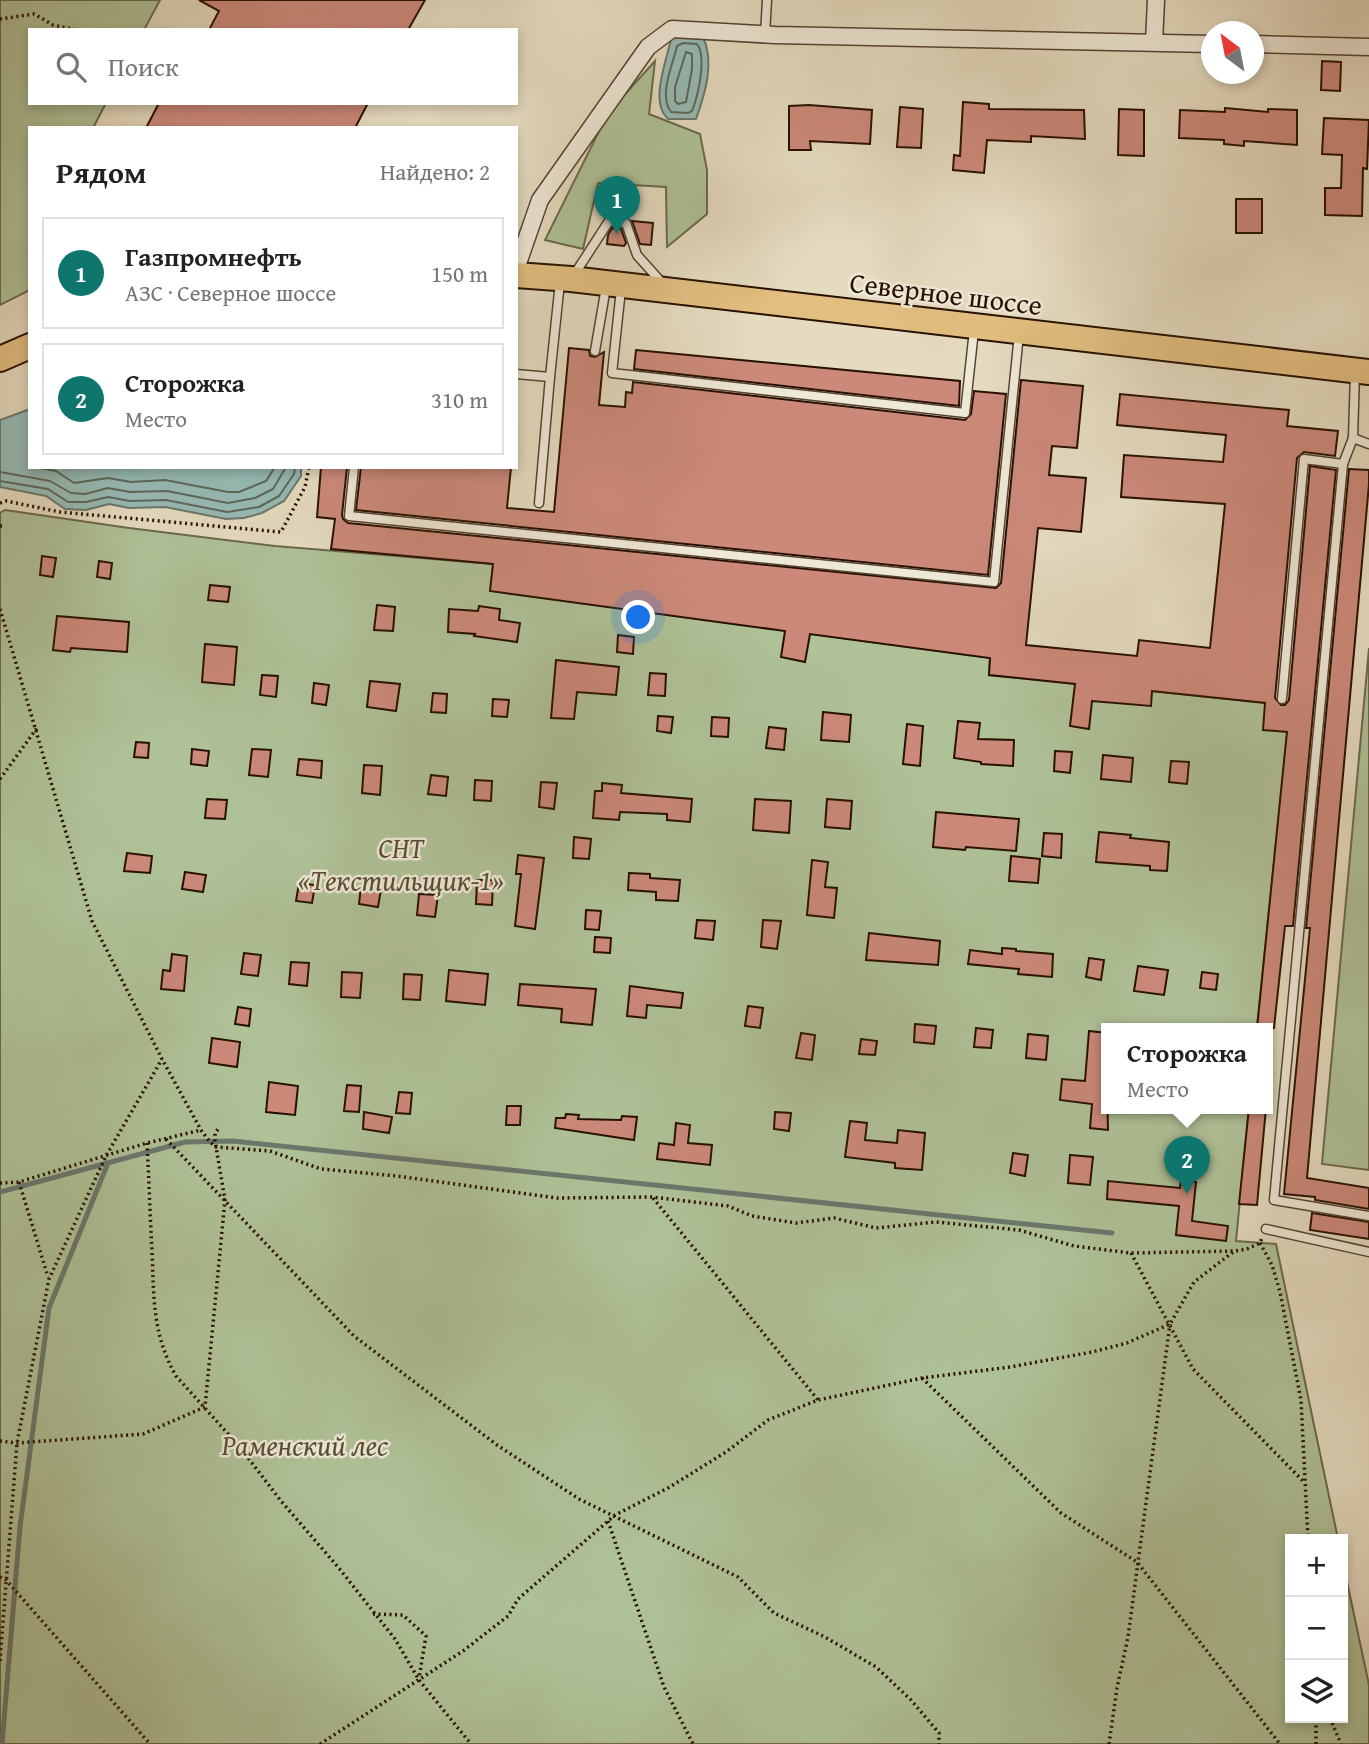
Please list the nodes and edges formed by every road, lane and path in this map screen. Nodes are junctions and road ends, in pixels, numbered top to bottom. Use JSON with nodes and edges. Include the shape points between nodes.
{"nodes":[{"id":1,"x":767,"y":0,"type":"edge"},
{"id":2,"x":1156,"y":0,"type":"edge"},
{"id":3,"x":0,"y":19,"type":"edge"},
{"id":4,"x":69,"y":28,"type":"edge"},
{"id":5,"x":765,"y":35,"type":"junction"},
{"id":6,"x":1154,"y":43,"type":"junction"},
{"id":7,"x":1201,"y":44,"type":"edge"},
{"id":8,"x":1264,"y":44,"type":"edge"},
{"id":9,"x":1369,"y":47,"type":"edge"},
{"id":10,"x":518,"y":263,"type":"edge"},
{"id":11,"x":518,"y":275,"type":"edge"},
{"id":12,"x":565,"y":279,"type":"junction"},
{"id":13,"x":614,"y":285,"type":"junction"},
{"id":14,"x":670,"y":292,"type":"junction"},
{"id":15,"x":975,"y":327,"type":"junction"},
{"id":16,"x":1020,"y":332,"type":"junction"},
{"id":17,"x":28,"y":347,"type":"edge"},
{"id":18,"x":595,"y":351,"type":"dead end"},
{"id":19,"x":0,"y":359,"type":"edge"},
{"id":20,"x":1362,"y":371,"type":"edge"},
{"id":21,"x":518,"y":374,"type":"edge"},
{"id":22,"x":550,"y":377,"type":"junction"},
{"id":23,"x":1353,"y":438,"type":"junction"},
{"id":24,"x":1369,"y":444,"type":"edge"},
{"id":25,"x":1343,"y":464,"type":"junction"},
{"id":26,"x":309,"y":469,"type":"edge"},
{"id":27,"x":354,"y":469,"type":"edge"},
{"id":28,"x":0,"y":503,"type":"edge"},
{"id":29,"x":539,"y":503,"type":"dead end"},
{"id":30,"x":0,"y":610,"type":"edge"},
{"id":31,"x":1282,"y":699,"type":"dead end"},
{"id":32,"x":37,"y":728,"type":"junction"},
{"id":33,"x":0,"y":779,"type":"edge"},
{"id":34,"x":162,"y":1059,"type":"junction"},
{"id":35,"x":219,"y":1128,"type":"dead end"},
{"id":36,"x":201,"y":1130,"type":"junction"},
{"id":37,"x":166,"y":1139,"type":"junction"},
{"id":38,"x":147,"y":1143,"type":"junction"},
{"id":39,"x":216,"y":1147,"type":"junction"},
{"id":40,"x":106,"y":1156,"type":"junction"},
{"id":41,"x":19,"y":1182,"type":"junction"},
{"id":42,"x":0,"y":1183,"type":"edge"},
{"id":43,"x":652,"y":1197,"type":"junction"},
{"id":44,"x":225,"y":1200,"type":"junction"},
{"id":45,"x":1369,"y":1216,"type":"edge"},
{"id":46,"x":1266,"y":1229,"type":"dead end"},
{"id":47,"x":1235,"y":1251,"type":"junction"},
{"id":48,"x":1369,"y":1252,"type":"edge"},
{"id":49,"x":1131,"y":1253,"type":"junction"},
{"id":50,"x":49,"y":1279,"type":"junction"},
{"id":51,"x":1170,"y":1324,"type":"junction"},
{"id":52,"x":922,"y":1378,"type":"junction"},
{"id":53,"x":818,"y":1400,"type":"junction"},
{"id":54,"x":205,"y":1407,"type":"junction"},
{"id":55,"x":0,"y":1441,"type":"edge"},
{"id":56,"x":17,"y":1443,"type":"junction"},
{"id":57,"x":1306,"y":1484,"type":"junction"},
{"id":58,"x":615,"y":1514,"type":"junction"},
{"id":59,"x":607,"y":1520,"type":"junction"},
{"id":60,"x":1308,"y":1534,"type":"edge"},
{"id":61,"x":1137,"y":1562,"type":"junction"},
{"id":62,"x":0,"y":1577,"type":"edge"},
{"id":63,"x":6,"y":1580,"type":"junction"},
{"id":64,"x":373,"y":1614,"type":"junction"},
{"id":65,"x":0,"y":1661,"type":"edge"},
{"id":66,"x":419,"y":1680,"type":"junction"},
{"id":67,"x":1316,"y":1723,"type":"edge"},
{"id":68,"x":1332,"y":1723,"type":"edge"},
{"id":69,"x":150,"y":1744,"type":"edge"},
{"id":70,"x":320,"y":1744,"type":"edge"},
{"id":71,"x":471,"y":1744,"type":"edge"},
{"id":72,"x":693,"y":1744,"type":"edge"},
{"id":73,"x":939,"y":1744,"type":"edge"},
{"id":74,"x":1109,"y":1744,"type":"edge"},
{"id":75,"x":1280,"y":1744,"type":"edge"},
{"id":76,"x":1316,"y":1744,"type":"edge"},
{"id":77,"x":1340,"y":1744,"type":"edge"}],
"edges":[{"from":1,"to":5,"type":"lane"},
{"from":2,"to":6,"type":"street"},
{"from":3,"to":4,"type":"path","via":[[34,13]]},
{"from":5,"to":6,"type":"street"},
{"from":5,"to":10,"type":"street","via":[[672,29],[649,47],[540,200]]},
{"from":6,"to":7,"type":"street"},
{"from":8,"to":9,"type":"street"},
{"from":11,"to":12,"type":"main road","name":"Северное шоссе"},
{"from":12,"to":13,"type":"main road","name":"Северное шоссе"},
{"from":12,"to":14,"type":"lane","via":[[609,221],[626,223],[637,255]]},
{"from":12,"to":22,"type":"lane"},
{"from":13,"to":14,"type":"main road","name":"Северное шоссе"},
{"from":13,"to":15,"type":"lane","via":[[612,373],[965,413]]},
{"from":13,"to":18,"type":"lane"},
{"from":14,"to":15,"type":"main road","name":"Северное шоссе"},
{"from":15,"to":16,"type":"main road","name":"Северное шоссе"},
{"from":16,"to":20,"type":"main road","name":"Северное шоссе"},
{"from":16,"to":27,"type":"lane","via":[[994,582],[349,516]]},
{"from":17,"to":19,"type":"main road"},
{"from":20,"to":23,"type":"lane"},
{"from":21,"to":22,"type":"lane"},
{"from":22,"to":29,"type":"lane"},
{"from":23,"to":24,"type":"lane"},
{"from":23,"to":25,"type":"lane"},
{"from":25,"to":31,"type":"lane","via":[[1304,459]]},
{"from":25,"to":45,"type":"lane","via":[[1274,1200]]},
{"from":26,"to":28,"type":"path","via":[[281,533]]},
{"from":30,"to":32,"type":"path"},
{"from":32,"to":33,"type":"path"},
{"from":32,"to":34,"type":"path","via":[[92,921]]},
{"from":34,"to":36,"type":"path"},
{"from":34,"to":40,"type":"path"},
{"from":35,"to":39,"type":"path"},
{"from":36,"to":37,"type":"path"},
{"from":36,"to":39,"type":"path"},
{"from":37,"to":38,"type":"path"},
{"from":37,"to":44,"type":"path"},
{"from":38,"to":40,"type":"path"},
{"from":38,"to":54,"type":"path","via":[[153,1307],[168,1363]]},
{"from":39,"to":43,"type":"path","via":[[270,1152],[321,1169],[557,1198]]},
{"from":39,"to":44,"type":"path"},
{"from":40,"to":41,"type":"path"},
{"from":40,"to":50,"type":"path"},
{"from":41,"to":42,"type":"path"},
{"from":41,"to":50,"type":"path"},
{"from":43,"to":49,"type":"path","via":[[727,1206],[752,1216],[796,1223],[834,1217],[876,1228],[936,1222],[1019,1230],[1074,1246]]},
{"from":43,"to":53,"type":"path"},
{"from":44,"to":54,"type":"path"},
{"from":44,"to":58,"type":"path","via":[[354,1336],[497,1446],[579,1499]]},
{"from":46,"to":48,"type":"lane"},
{"from":47,"to":49,"type":"path"},
{"from":47,"to":51,"type":"path","via":[[1194,1282]]},
{"from":47,"to":57,"type":"path","via":[[1260,1243],[1275,1274],[1301,1400]]},
{"from":49,"to":51,"type":"path"},
{"from":50,"to":56,"type":"path"},
{"from":51,"to":52,"type":"path","via":[[1092,1352]]},
{"from":51,"to":57,"type":"path","via":[[1192,1369]]},
{"from":51,"to":61,"type":"path"},
{"from":52,"to":53,"type":"path"},
{"from":52,"to":61,"type":"path","via":[[1060,1513]]},
{"from":53,"to":58,"type":"path","via":[[768,1420],[726,1452]]},
{"from":54,"to":56,"type":"path","via":[[143,1434]]},
{"from":54,"to":64,"type":"path"},
{"from":55,"to":56,"type":"path"},
{"from":56,"to":63,"type":"path"},
{"from":57,"to":60,"type":"path"},
{"from":58,"to":59,"type":"path"},
{"from":58,"to":73,"type":"path","via":[[738,1577],[774,1613],[876,1667],[939,1733]]},
{"from":59,"to":66,"type":"path","via":[[518,1600],[508,1616]]},
{"from":59,"to":72,"type":"path","via":[[664,1687]]},
{"from":61,"to":74,"type":"path"},
{"from":61,"to":75,"type":"path"},
{"from":62,"to":63,"type":"path"},
{"from":63,"to":65,"type":"path"},
{"from":63,"to":69,"type":"path"},
{"from":64,"to":66,"type":"path","via":[[395,1639]]},
{"from":64,"to":66,"type":"path","via":[[403,1615],[426,1636]]},
{"from":66,"to":70,"type":"path"},
{"from":66,"to":71,"type":"path"},
{"from":67,"to":76,"type":"path"},
{"from":68,"to":77,"type":"path"}]}
